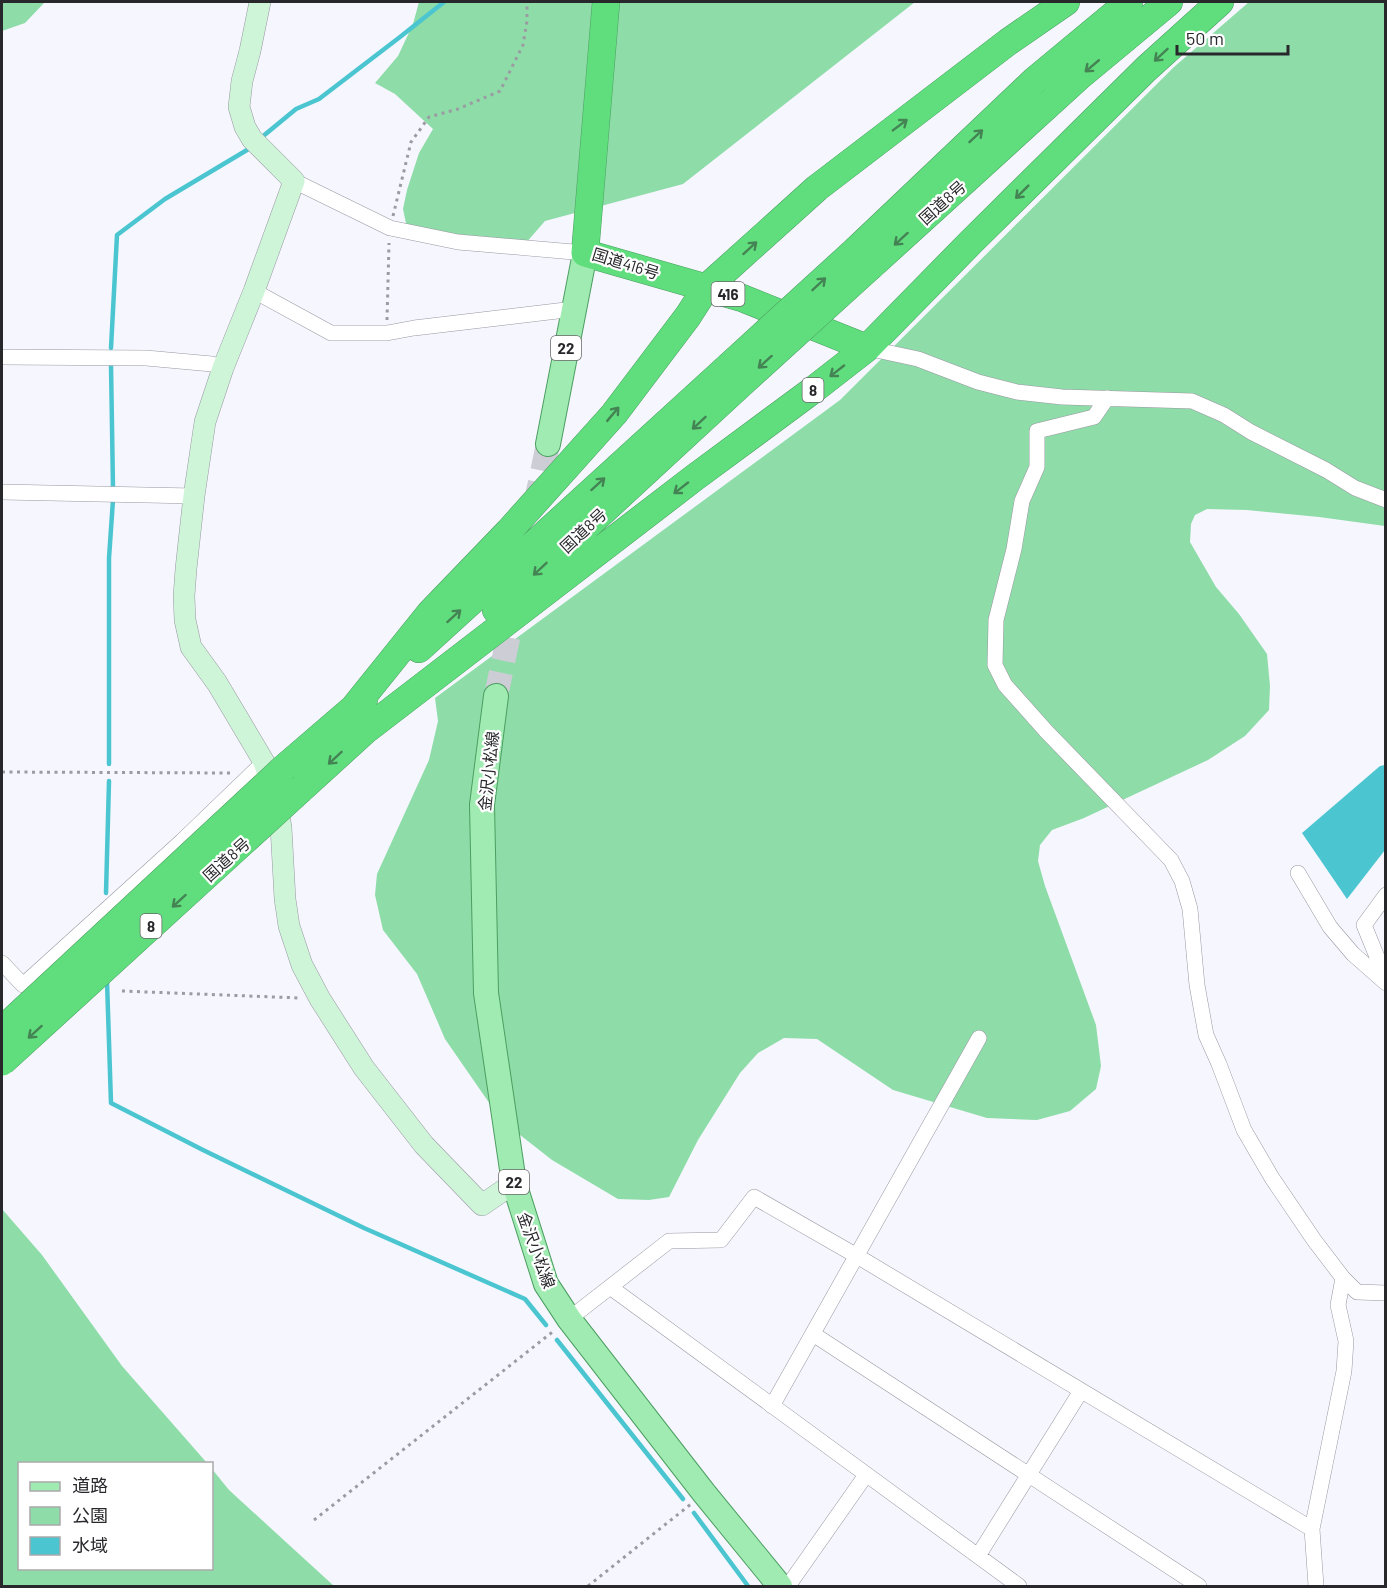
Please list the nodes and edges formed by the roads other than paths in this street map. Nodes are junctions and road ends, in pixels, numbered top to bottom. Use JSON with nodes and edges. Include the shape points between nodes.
{"nodes":[{"id":1,"x":260,"y":2,"type":"edge"},
{"id":2,"x":606,"y":2,"type":"edge"},
{"id":3,"x":1066,"y":2,"type":"edge"},
{"id":4,"x":1129,"y":2,"type":"edge"},
{"id":5,"x":1169,"y":2,"type":"edge"},
{"id":6,"x":1220,"y":2,"type":"edge"},
{"id":7,"x":294,"y":181,"type":"junction"},
{"id":8,"x":585,"y":253,"type":"junction"},
{"id":9,"x":864,"y":257,"type":"junction"},
{"id":10,"x":706,"y":288,"type":"junction"},
{"id":11,"x":254,"y":291,"type":"junction"},
{"id":12,"x":574,"y":309,"type":"junction"},
{"id":13,"x":867,"y":348,"type":"junction"},
{"id":14,"x":2,"y":357,"type":"edge"},
{"id":15,"x":223,"y":368,"type":"junction"},
{"id":16,"x":1107,"y":398,"type":"junction"},
{"id":17,"x":548,"y":444,"type":"tunnel mouth"},
{"id":18,"x":2,"y":492,"type":"edge"},
{"id":19,"x":194,"y":496,"type":"junction"},
{"id":20,"x":1386,"y":500,"type":"edge"},
{"id":21,"x":496,"y":696,"type":"tunnel mouth"},
{"id":22,"x":359,"y":720,"type":"junction"},
{"id":23,"x":267,"y":768,"type":"junction"},
{"id":24,"x":1298,"y":873,"type":"dead end"},
{"id":25,"x":1386,"y":894,"type":"edge"},
{"id":26,"x":2,"y":963,"type":"edge"},
{"id":27,"x":1386,"y":981,"type":"edge"},
{"id":28,"x":2,"y":1030,"type":"edge"},
{"id":29,"x":980,"y":1038,"type":"dead end"},
{"id":30,"x":2,"y":1062,"type":"edge"},
{"id":31,"x":514,"y":1183,"type":"junction"},
{"id":32,"x":857,"y":1256,"type":"junction"},
{"id":33,"x":1344,"y":1278,"type":"junction"},
{"id":34,"x":610,"y":1287,"type":"junction"},
{"id":35,"x":1386,"y":1293,"type":"edge"},
{"id":36,"x":569,"y":1319,"type":"junction"},
{"id":37,"x":813,"y":1334,"type":"junction"},
{"id":38,"x":1081,"y":1391,"type":"junction"},
{"id":39,"x":772,"y":1406,"type":"junction"},
{"id":40,"x":866,"y":1474,"type":"junction"},
{"id":41,"x":1029,"y":1475,"type":"junction"},
{"id":42,"x":1312,"y":1529,"type":"junction"},
{"id":43,"x":978,"y":1556,"type":"junction"},
{"id":44,"x":780,"y":1587,"type":"edge"},
{"id":45,"x":788,"y":1587,"type":"edge"},
{"id":46,"x":1019,"y":1587,"type":"edge"},
{"id":47,"x":1199,"y":1587,"type":"edge"},
{"id":48,"x":1316,"y":1587,"type":"edge"}],
"edges":[{"from":1,"to":7,"type":"street","via":[[238,106],[252,139]]},
{"from":2,"to":8,"type":"highway","name":"国道416号"},
{"from":10,"to":3,"type":"highway","number":"8","one_way":true,"via":[[817,188]]},
{"from":9,"to":4,"type":"highway","name":"国道8号","number":"8","one_way":true,"via":[[1035,80]]},
{"from":5,"to":9,"type":"highway","name":"国道8号","number":"8","one_way":true},
{"from":6,"to":13,"type":"highway","number":"8","one_way":true,"via":[[1146,69]]},
{"from":7,"to":8,"type":"street","via":[[390,228],[458,242]]},
{"from":7,"to":11,"type":"street"},
{"from":8,"to":10,"type":"highway","name":"国道416号","number":"416"},
{"from":8,"to":12,"type":"main road","number":"22"},
{"from":9,"to":22,"type":"highway","name":"国道8号","number":"8","bridge":true},
{"from":10,"to":13,"type":"highway","name":"国道416号","number":"416","via":[[742,298]]},
{"from":22,"to":10,"type":"highway","number":"8","one_way":true,"via":[[430,613],[614,414]]},
{"from":11,"to":12,"type":"street","via":[[331,333],[387,333]]},
{"from":11,"to":15,"type":"street"},
{"from":12,"to":17,"type":"main road","number":"22"},
{"from":13,"to":16,"type":"street","via":[[918,359],[1017,392]]},
{"from":13,"to":22,"type":"highway","number":"8","one_way":true},
{"from":14,"to":15,"type":"street","via":[[146,358]]},
{"from":15,"to":19,"type":"street","via":[[205,422]]},
{"from":16,"to":20,"type":"street","via":[[1192,401],[1355,488]]},
{"from":16,"to":33,"type":"street","via":[[1094,417],[1038,431],[1037,467],[1022,501],[996,620],[995,665],[1005,685],[1046,731],[1171,860],[1190,909],[1206,1035],[1244,1130],[1284,1196]]},
{"from":18,"to":19,"type":"street"},
{"from":19,"to":23,"type":"street","via":[[184,596],[191,647]]},
{"from":21,"to":31,"type":"main road","name":"金沢小松線","number":"22","via":[[482,805],[486,993]]},
{"from":22,"to":23,"type":"highway","name":"国道8号","number":"8"},
{"from":22,"to":30,"type":"highway","name":"国道8号","number":"8","one_way":true,"bridge":true,"via":[[300,790]]},
{"from":23,"to":26,"type":"street","via":[[23,985]]},
{"from":23,"to":28,"type":"highway","name":"国道8号","number":"8","bridge":true},
{"from":23,"to":31,"type":"street","via":[[281,828],[289,926],[302,965],[320,999],[364,1068],[424,1145],[482,1205]]},
{"from":24,"to":27,"type":"street","via":[[1330,927],[1353,954]]},
{"from":25,"to":27,"type":"street","via":[[1364,925]]},
{"from":29,"to":32,"type":"street"},
{"from":31,"to":36,"type":"main road","name":"金沢小松線","number":"22","via":[[546,1284]]},
{"from":32,"to":34,"type":"street","via":[[754,1197],[721,1240],[669,1241]]},
{"from":32,"to":37,"type":"street"},
{"from":32,"to":38,"type":"street"},
{"from":33,"to":35,"type":"street","via":[[1357,1292]]},
{"from":33,"to":42,"type":"street","via":[[1338,1305],[1346,1341],[1344,1371]]},
{"from":34,"to":36,"type":"street"},
{"from":34,"to":39,"type":"street"},
{"from":36,"to":44,"type":"main road","name":"金沢小松線","number":"22"},
{"from":37,"to":39,"type":"street"},
{"from":37,"to":41,"type":"street"},
{"from":38,"to":41,"type":"street"},
{"from":38,"to":42,"type":"street"},
{"from":39,"to":40,"type":"street"},
{"from":40,"to":43,"type":"street"},
{"from":40,"to":45,"type":"street"},
{"from":41,"to":43,"type":"street"},
{"from":41,"to":47,"type":"street"},
{"from":42,"to":48,"type":"street"},
{"from":43,"to":46,"type":"street"}]}
